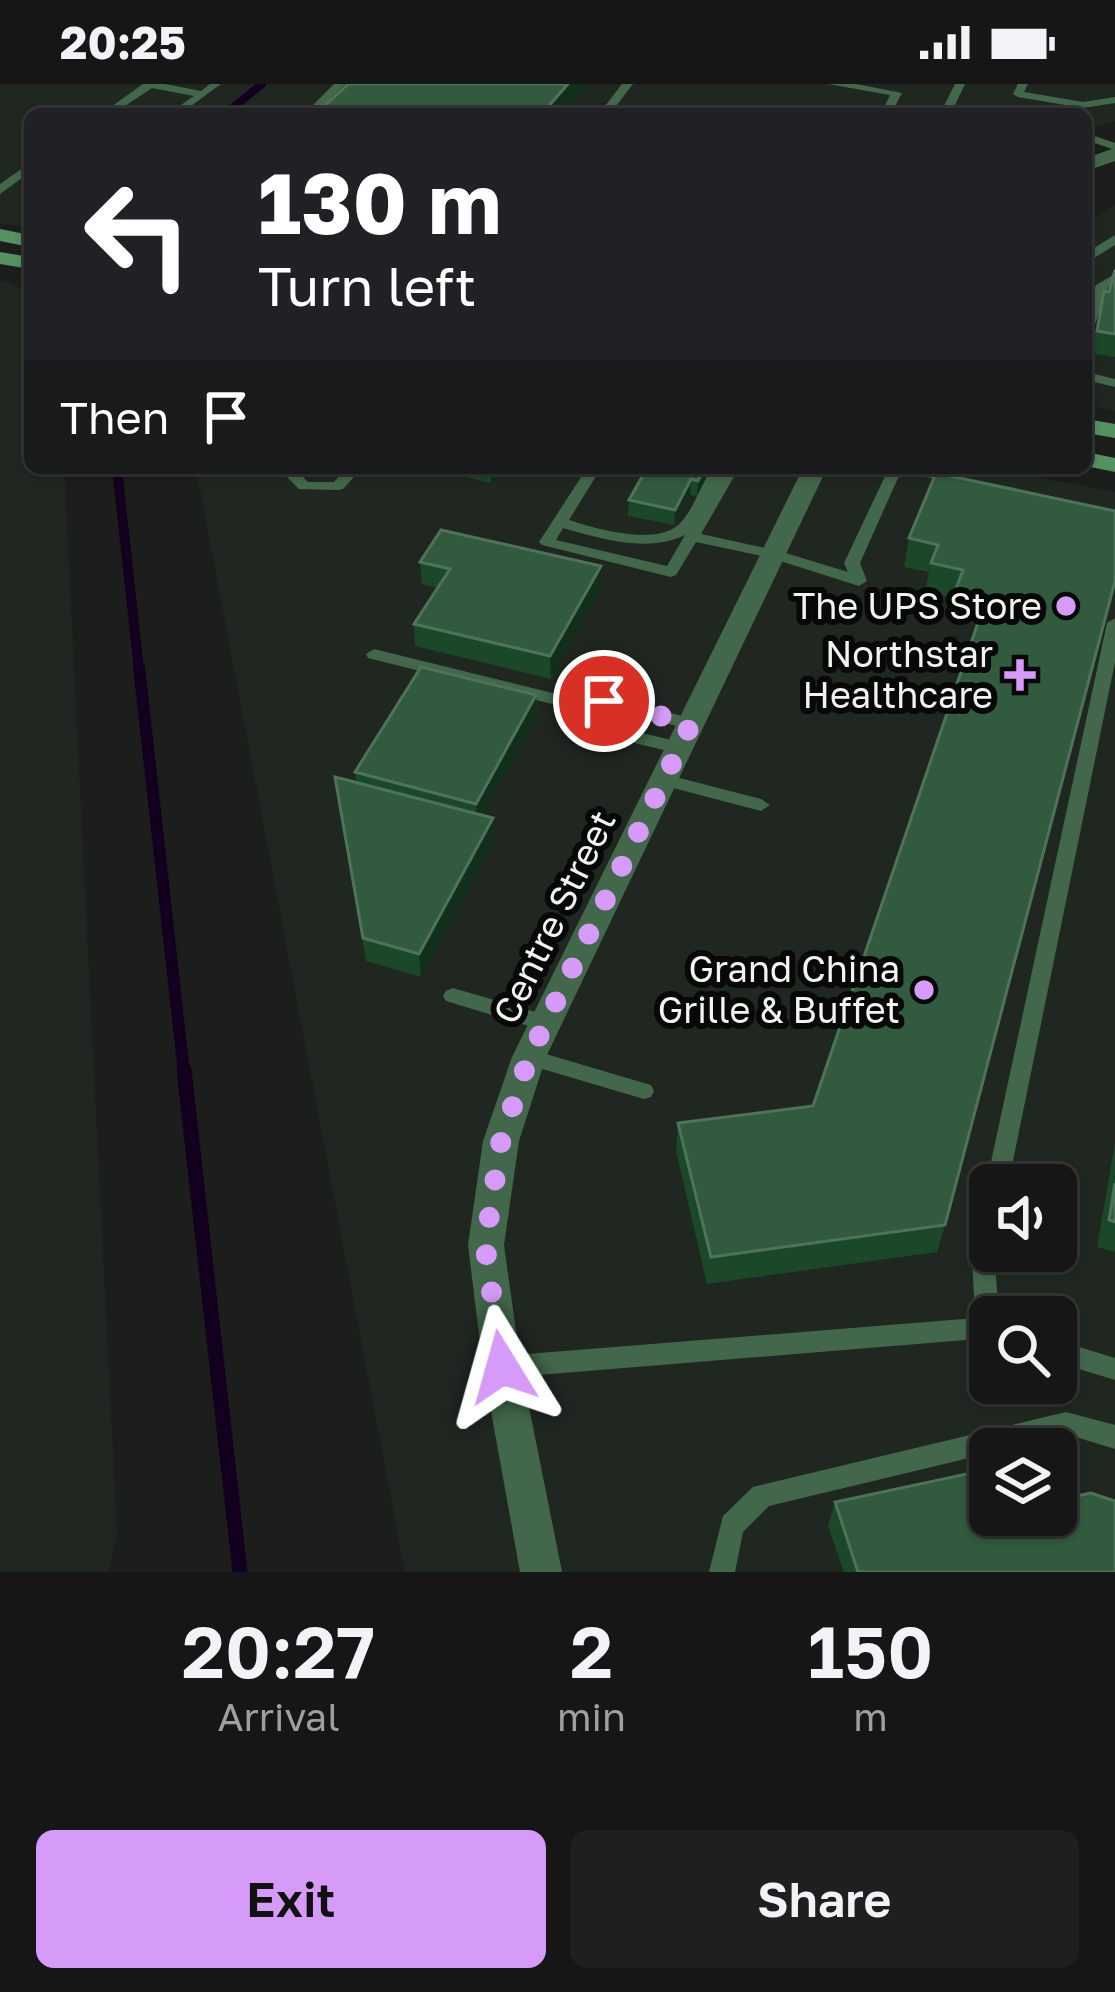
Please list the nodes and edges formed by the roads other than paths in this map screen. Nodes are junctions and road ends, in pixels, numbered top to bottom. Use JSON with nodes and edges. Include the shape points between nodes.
{"nodes":[{"id":1,"x":216,"y":84,"type":"edge"},
{"id":2,"x":340,"y":84,"type":"edge"},
{"id":3,"x":628,"y":84,"type":"edge"},
{"id":4,"x":833,"y":84,"type":"edge"},
{"id":5,"x":1023,"y":84,"type":"edge"},
{"id":6,"x":202,"y":94,"type":"junction"},
{"id":7,"x":1115,"y":100,"type":"edge"},
{"id":8,"x":115,"y":108,"type":"edge"},
{"id":9,"x":182,"y":108,"type":"edge"},
{"id":10,"x":315,"y":108,"type":"edge"},
{"id":11,"x":609,"y":108,"type":"edge"},
{"id":12,"x":889,"y":108,"type":"edge"},
{"id":13,"x":1115,"y":278,"type":"edge"},
{"id":14,"x":1092,"y":313,"type":"edge"},
{"id":15,"x":292,"y":474,"type":"edge"},
{"id":16,"x":349,"y":474,"type":"edge"},
{"id":17,"x":590,"y":474,"type":"edge"},
{"id":18,"x":714,"y":474,"type":"edge"},
{"id":19,"x":729,"y":474,"type":"edge"},
{"id":20,"x":812,"y":474,"type":"edge"},
{"id":21,"x":896,"y":474,"type":"edge"},
{"id":22,"x":931,"y":474,"type":"edge"},
{"id":23,"x":979,"y":483,"type":"edge"},
{"id":24,"x":560,"y":522,"type":"junction"},
{"id":25,"x":692,"y":537,"type":"junction"},
{"id":26,"x":774,"y":554,"type":"junction"},
{"id":27,"x":1115,"y":623,"type":"edge"},
{"id":28,"x":374,"y":654,"type":"dead end"},
{"id":29,"x":598,"y":713,"type":"junction"},
{"id":30,"x":685,"y":736,"type":"junction"},
{"id":31,"x":664,"y":780,"type":"junction"},
{"id":32,"x":761,"y":805,"type":"dead end"},
{"id":33,"x":453,"y":996,"type":"dead end"},
{"id":34,"x":545,"y":1023,"type":"junction"},
{"id":35,"x":529,"y":1057,"type":"junction"},
{"id":36,"x":644,"y":1090,"type":"dead end"},
{"id":37,"x":1001,"y":1164,"type":"edge"},
{"id":38,"x":969,"y":1329,"type":"edge"},
{"id":39,"x":1077,"y":1357,"type":"edge"},
{"id":40,"x":502,"y":1367,"type":"junction"},
{"id":41,"x":1115,"y":1369,"type":"edge"},
{"id":42,"x":1115,"y":1437,"type":"edge"},
{"id":43,"x":541,"y":1572,"type":"edge"},
{"id":44,"x":722,"y":1572,"type":"edge"}],
"edges":[{"from":1,"to":6,"type":"lane"},
{"from":2,"to":10,"type":"lane"},
{"from":3,"to":11,"type":"lane"},
{"from":4,"to":12,"type":"lane","via":[[897,93]]},
{"from":5,"to":7,"type":"lane","via":[[1018,94],[1083,105]]},
{"from":6,"to":8,"type":"lane","via":[[151,84]]},
{"from":6,"to":9,"type":"lane"},
{"from":13,"to":14,"type":"lane","via":[[1102,285]]},
{"from":15,"to":16,"type":"lane","via":[[304,486],[338,486]]},
{"from":17,"to":24,"type":"lane"},
{"from":18,"to":24,"type":"lane","via":[[670,537]]},
{"from":19,"to":25,"type":"lane"},
{"from":20,"to":26,"type":"street","name":"Centre Street"},
{"from":21,"to":26,"type":"lane","via":[[852,563],[859,581]]},
{"from":22,"to":23,"type":"lane"},
{"from":24,"to":25,"type":"lane","via":[[548,542],[671,572]]},
{"from":25,"to":26,"type":"lane"},
{"from":26,"to":30,"type":"street","name":"Centre Street"},
{"from":27,"to":37,"type":"lane"},
{"from":28,"to":29,"type":"lane"},
{"from":29,"to":30,"type":"lane"},
{"from":29,"to":30,"type":"lane"},
{"from":30,"to":31,"type":"street","name":"Centre Street"},
{"from":31,"to":32,"type":"lane"},
{"from":31,"to":34,"type":"street","name":"Centre Street"},
{"from":33,"to":34,"type":"lane"},
{"from":34,"to":35,"type":"street","name":"Centre Street"},
{"from":35,"to":36,"type":"lane"},
{"from":35,"to":40,"type":"street","name":"Centre Street","via":[[501,1141],[485,1245]]},
{"from":38,"to":40,"type":"lane"},
{"from":39,"to":41,"type":"lane"},
{"from":40,"to":43,"type":"street","name":"Centre Street"},
{"from":42,"to":44,"type":"lane","via":[[1066,1423],[762,1496],[732,1525]]}]}
